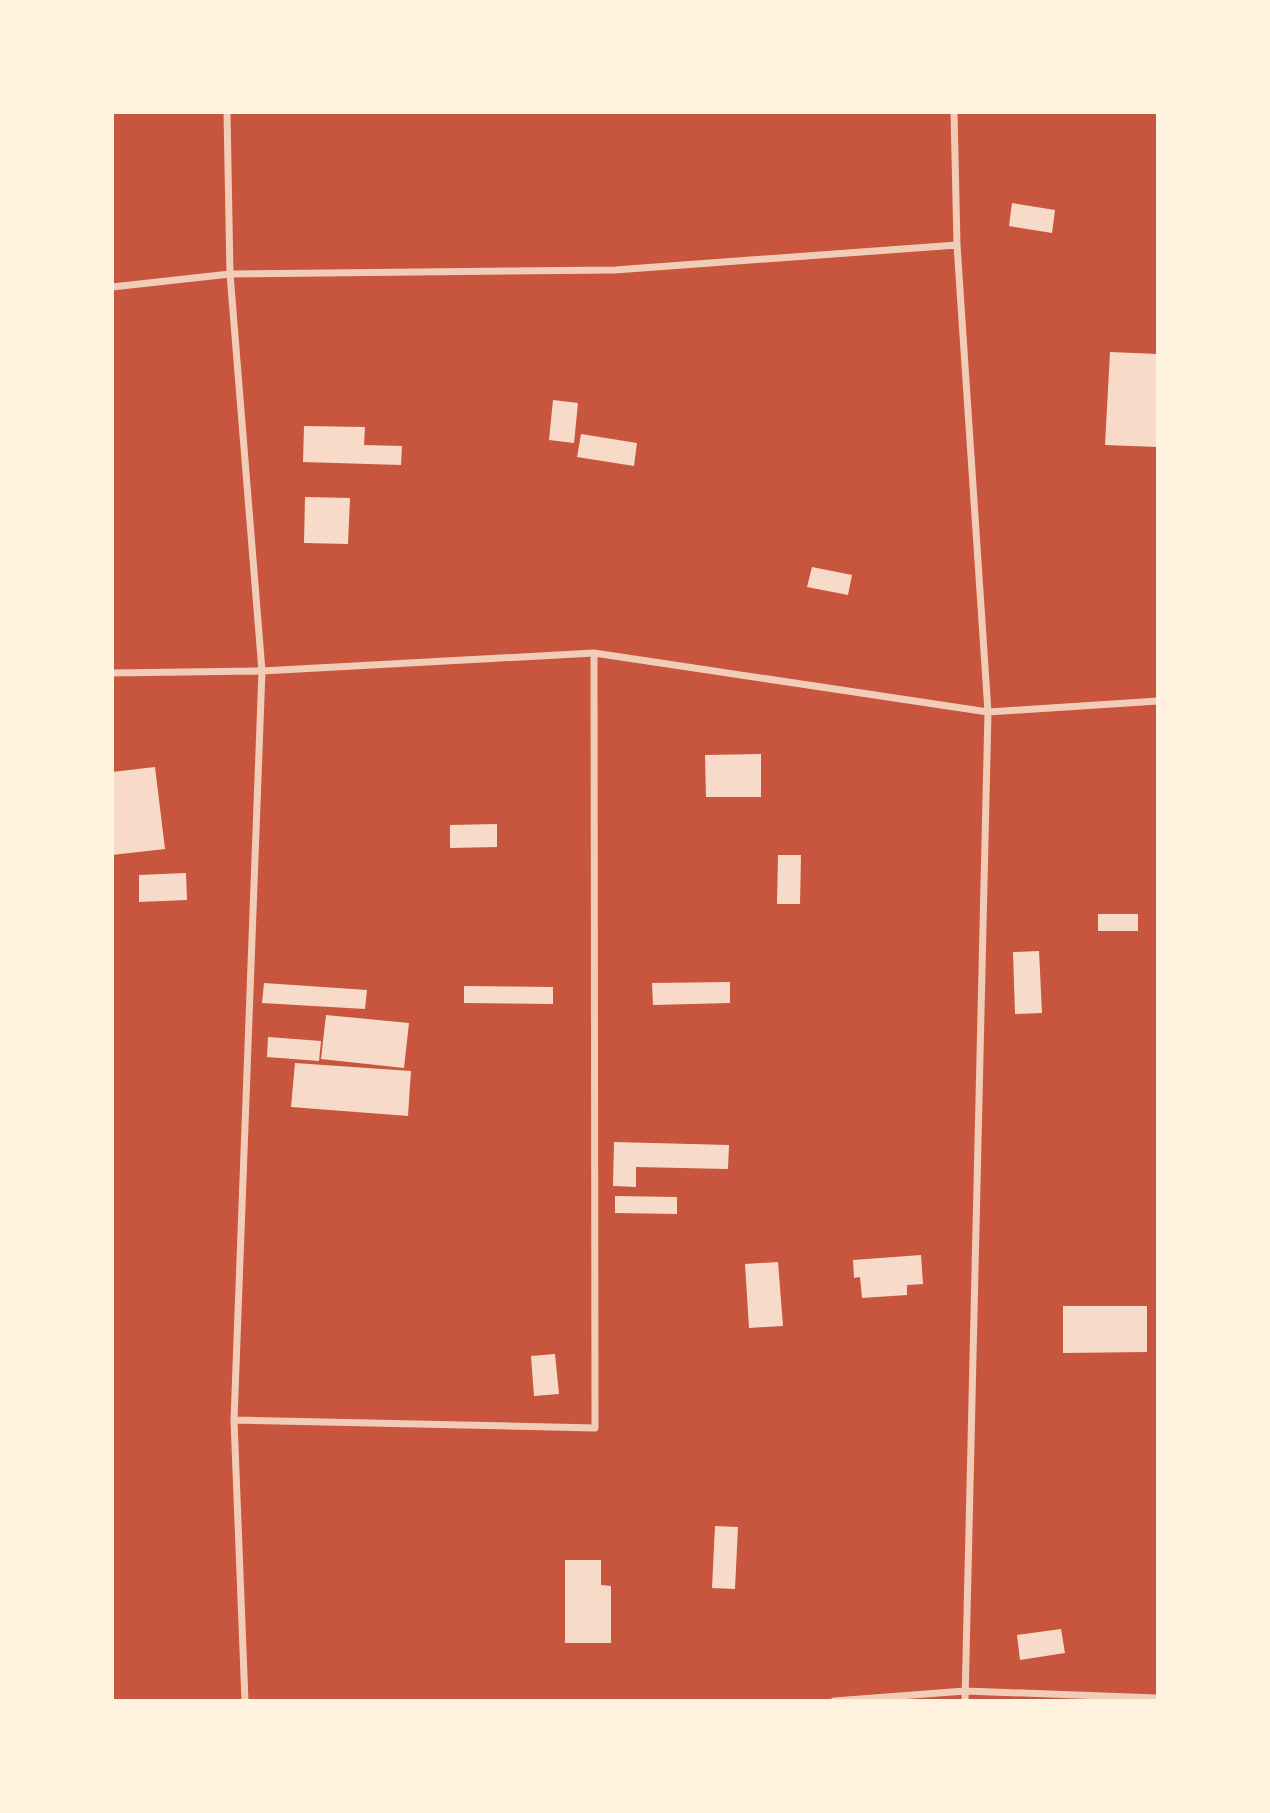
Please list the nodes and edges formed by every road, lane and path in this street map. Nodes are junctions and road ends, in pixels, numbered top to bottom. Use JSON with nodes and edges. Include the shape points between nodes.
{"nodes":[{"id":1,"x":227,"y":112,"type":"edge"},
{"id":2,"x":954,"y":112,"type":"edge"},
{"id":3,"x":957,"y":245,"type":"junction"},
{"id":4,"x":230,"y":274,"type":"junction"},
{"id":5,"x":112,"y":287,"type":"edge"},
{"id":6,"x":594,"y":653,"type":"junction"},
{"id":7,"x":262,"y":671,"type":"junction"},
{"id":8,"x":112,"y":673,"type":"edge"},
{"id":9,"x":1158,"y":701,"type":"edge"},
{"id":10,"x":988,"y":712,"type":"junction"},
{"id":11,"x":234,"y":1420,"type":"junction"},
{"id":12,"x":965,"y":1691,"type":"junction"},
{"id":13,"x":1158,"y":1698,"type":"edge"},
{"id":14,"x":245,"y":1701,"type":"edge"},
{"id":15,"x":834,"y":1701,"type":"edge"},
{"id":16,"x":965,"y":1701,"type":"edge"}],
"edges":[{"from":1,"to":4,"type":"street"},
{"from":2,"to":3,"type":"street"},
{"from":3,"to":4,"type":"street","via":[[615,270]]},
{"from":3,"to":10,"type":"street"},
{"from":4,"to":5,"type":"street"},
{"from":4,"to":7,"type":"street"},
{"from":6,"to":7,"type":"street"},
{"from":6,"to":10,"type":"street"},
{"from":6,"to":11,"type":"street","via":[[595,1428]]},
{"from":7,"to":8,"type":"street"},
{"from":7,"to":11,"type":"street"},
{"from":9,"to":10,"type":"street"},
{"from":10,"to":12,"type":"street"},
{"from":11,"to":14,"type":"street"},
{"from":12,"to":13,"type":"street"},
{"from":12,"to":15,"type":"street"},
{"from":12,"to":16,"type":"street"}]}
